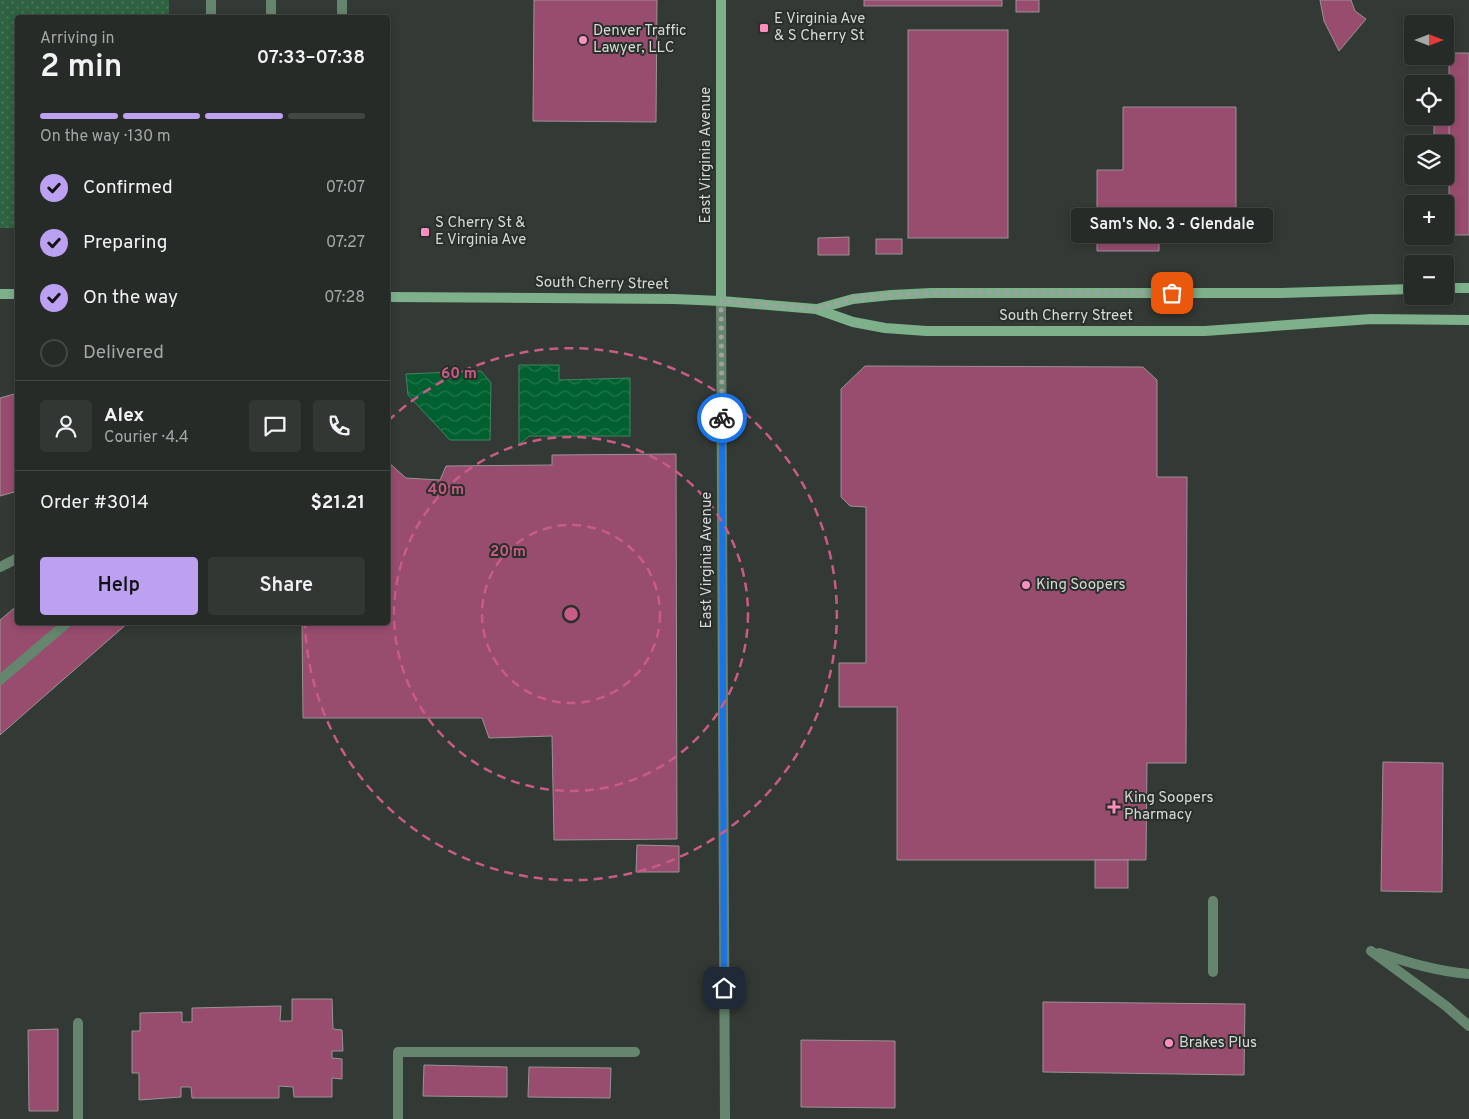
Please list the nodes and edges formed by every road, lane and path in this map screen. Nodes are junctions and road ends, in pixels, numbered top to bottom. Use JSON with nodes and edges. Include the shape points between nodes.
{"nodes":[{"id":1,"x":211,"y":0,"type":"edge"},
{"id":2,"x":271,"y":0,"type":"edge"},
{"id":3,"x":342,"y":0,"type":"edge"},
{"id":4,"x":721,"y":0,"type":"edge"},
{"id":5,"x":211,"y":15,"type":"edge"},
{"id":6,"x":271,"y":15,"type":"edge"},
{"id":7,"x":342,"y":15,"type":"edge"},
{"id":8,"x":1404,"y":288,"type":"edge"},
{"id":9,"x":1454,"y":288,"type":"edge"},
{"id":10,"x":1469,"y":288,"type":"edge"},
{"id":11,"x":0,"y":294,"type":"edge"},
{"id":12,"x":15,"y":294,"type":"edge"},
{"id":13,"x":390,"y":297,"type":"edge"},
{"id":14,"x":721,"y":301,"type":"junction"},
{"id":15,"x":816,"y":309,"type":"junction"},
{"id":16,"x":1469,"y":320,"type":"edge"},
{"id":17,"x":15,"y":560,"type":"edge"},
{"id":18,"x":0,"y":567,"type":"edge"},
{"id":19,"x":64,"y":625,"type":"edge"},
{"id":20,"x":0,"y":680,"type":"edge"},
{"id":21,"x":1213,"y":901,"type":"dead end"},
{"id":22,"x":1213,"y":972,"type":"dead end"},
{"id":23,"x":1469,"y":974,"type":"edge"},
{"id":24,"x":78,"y":1023,"type":"dead end"},
{"id":25,"x":1469,"y":1026,"type":"edge"},
{"id":26,"x":635,"y":1052,"type":"dead end"},
{"id":27,"x":78,"y":1119,"type":"edge"},
{"id":28,"x":398,"y":1119,"type":"edge"},
{"id":29,"x":725,"y":1119,"type":"edge"}],
"edges":[{"from":1,"to":5,"type":"street"},
{"from":2,"to":6,"type":"street"},
{"from":3,"to":7,"type":"street"},
{"from":4,"to":14,"type":"main road","name":"East Virginia Avenue"},
{"from":8,"to":15,"type":"main road","name":"South Cherry Street","via":[[1281,293],[931,293],[853,299]]},
{"from":9,"to":10,"type":"main road"},
{"from":11,"to":12,"type":"main road"},
{"from":13,"to":14,"type":"main road","name":"South Cherry Street"},
{"from":14,"to":15,"type":"main road","name":"South Cherry Street"},
{"from":14,"to":29,"type":"street","name":"East Virginia Avenue"},
{"from":15,"to":16,"type":"main road","name":"South Cherry Street","via":[[853,322],[926,332],[1205,331],[1371,319]]},
{"from":17,"to":18,"type":"street"},
{"from":19,"to":20,"type":"street"},
{"from":21,"to":22,"type":"street"},
{"from":23,"to":25,"type":"street","via":[[1421,967],[1371,951]]},
{"from":24,"to":27,"type":"street"},
{"from":26,"to":28,"type":"street","via":[[398,1052]]}]}
